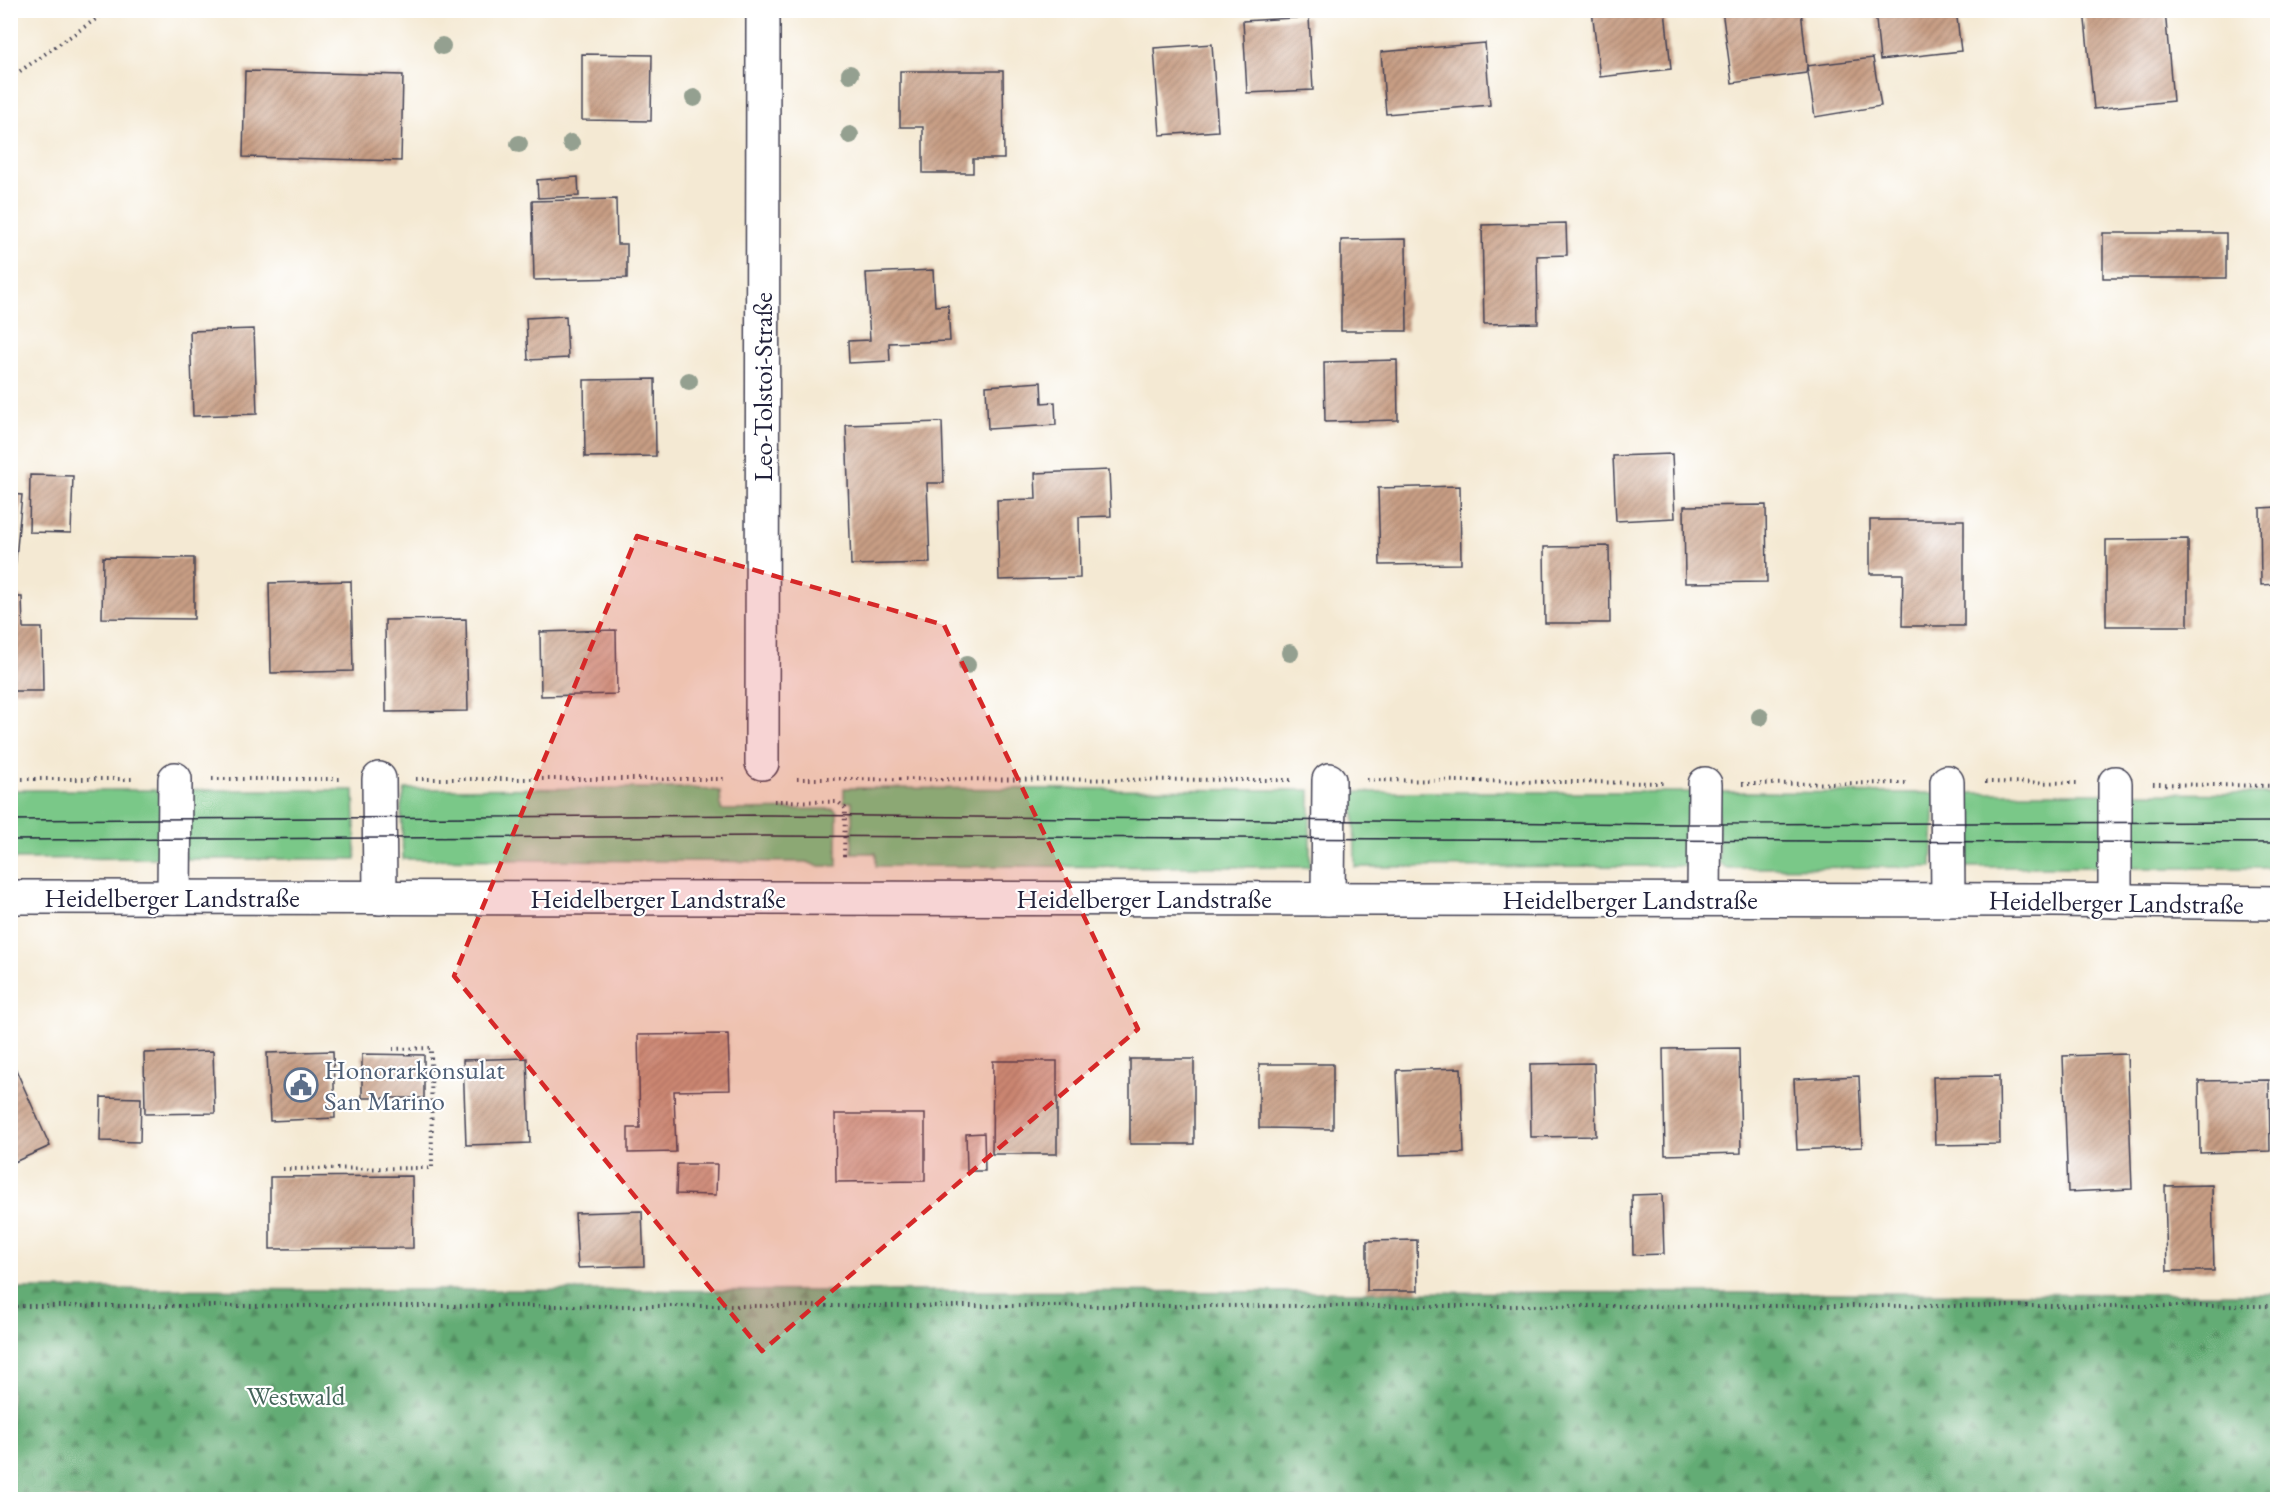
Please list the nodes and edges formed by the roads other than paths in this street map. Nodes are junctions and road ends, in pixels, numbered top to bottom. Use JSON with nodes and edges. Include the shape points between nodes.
{"nodes":[{"id":1,"x":763,"y":10,"type":"edge"},
{"id":2,"x":762,"y":774,"type":"road end"},
{"id":3,"x":175,"y":779,"type":"road end"},
{"id":4,"x":379,"y":779,"type":"road end"},
{"id":5,"x":1329,"y":780,"type":"road end"},
{"id":6,"x":1947,"y":782,"type":"road end"},
{"id":7,"x":2115,"y":783,"type":"road end"},
{"id":8,"x":1705,"y":784,"type":"road end"},
{"id":9,"x":10,"y":897,"type":"edge"},
{"id":10,"x":174,"y":897,"type":"junction"},
{"id":11,"x":380,"y":898,"type":"junction"},
{"id":12,"x":1328,"y":899,"type":"junction"},
{"id":13,"x":1704,"y":899,"type":"junction"},
{"id":14,"x":1948,"y":900,"type":"junction"},
{"id":15,"x":2115,"y":901,"type":"junction"},
{"id":16,"x":2277,"y":903,"type":"edge"}],
"edges":[{"from":1,"to":2,"type":"street","name":"Leo-Tolstoi-Straße"},
{"from":3,"to":10,"type":"street"},
{"from":4,"to":11,"type":"street"},
{"from":5,"to":12,"type":"street"},
{"from":6,"to":14,"type":"street"},
{"from":7,"to":15,"type":"street"},
{"from":8,"to":13,"type":"street"},
{"from":9,"to":10,"type":"street","name":"Heidelberger Landstraße"},
{"from":10,"to":11,"type":"street","name":"Heidelberger Landstraße"},
{"from":11,"to":12,"type":"street","name":"Heidelberger Landstraße"},
{"from":12,"to":13,"type":"street","name":"Heidelberger Landstraße"},
{"from":13,"to":14,"type":"street","name":"Heidelberger Landstraße"},
{"from":14,"to":15,"type":"street","name":"Heidelberger Landstraße"},
{"from":15,"to":16,"type":"street","name":"Heidelberger Landstraße"}]}
